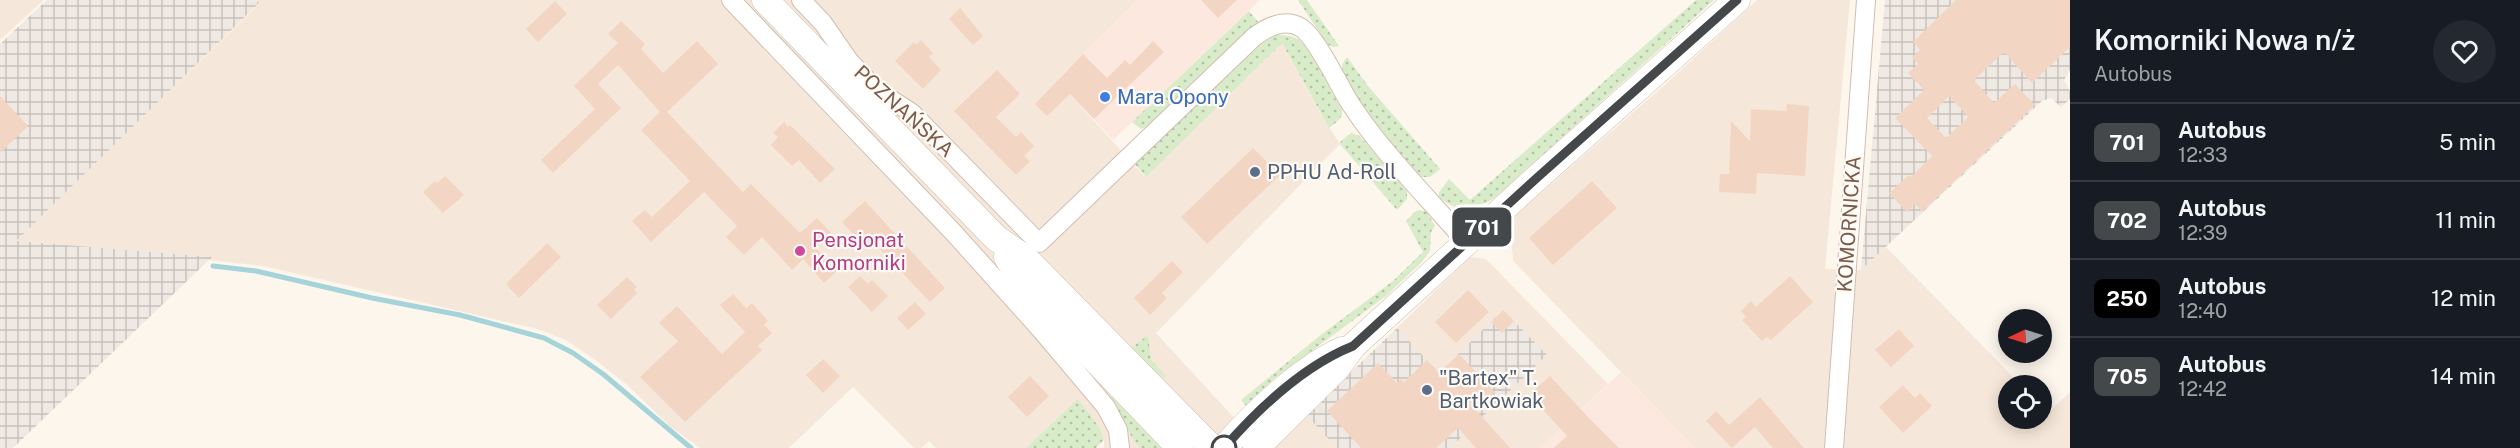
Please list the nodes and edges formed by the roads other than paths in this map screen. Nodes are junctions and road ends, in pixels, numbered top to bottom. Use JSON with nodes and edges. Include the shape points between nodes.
{"nodes":[{"id":1,"x":731,"y":0,"type":"edge"},
{"id":2,"x":765,"y":0,"type":"edge"},
{"id":3,"x":801,"y":0,"type":"edge"},
{"id":4,"x":1737,"y":0,"type":"edge"},
{"id":5,"x":1866,"y":0,"type":"edge"},
{"id":6,"x":996,"y":238,"type":"junction"},
{"id":7,"x":1466,"y":242,"type":"junction"},
{"id":8,"x":1353,"y":346,"type":"junction"},
{"id":9,"x":1120,"y":448,"type":"edge"},
{"id":10,"x":1180,"y":448,"type":"edge"},
{"id":11,"x":1212,"y":448,"type":"edge"},
{"id":12,"x":1224,"y":448,"type":"edge"},
{"id":13,"x":1256,"y":448,"type":"edge"},
{"id":14,"x":1834,"y":448,"type":"edge"}],
"edges":[{"from":1,"to":9,"type":"street","via":[[945,223],[1042,331],[1106,407],[1118,430]]},
{"from":2,"to":6,"type":"main road","name":"POZNAŃSKA"},
{"from":3,"to":7,"type":"street","name":"POZNAŃSKA","via":[[823,22],[850,62],[883,95],[912,113],[1039,243],[1254,37],[1281,23],[1298,25],[1310,35],[1378,143]]},
{"from":4,"to":7,"type":"main road"},
{"from":5,"to":14,"type":"street","name":"KOMORNICKA"},
{"from":6,"to":10,"type":"main road","name":"POZNAŃSKA","via":[[1017,273],[1058,321]]},
{"from":6,"to":11,"type":"main road","name":"POZNAŃSKA","via":[[1025,258]]},
{"from":7,"to":8,"type":"main road"},
{"from":8,"to":12,"type":"main road","via":[[1328,357],[1295,381]]},
{"from":8,"to":13,"type":"main road","via":[[1337,368]]}]}
